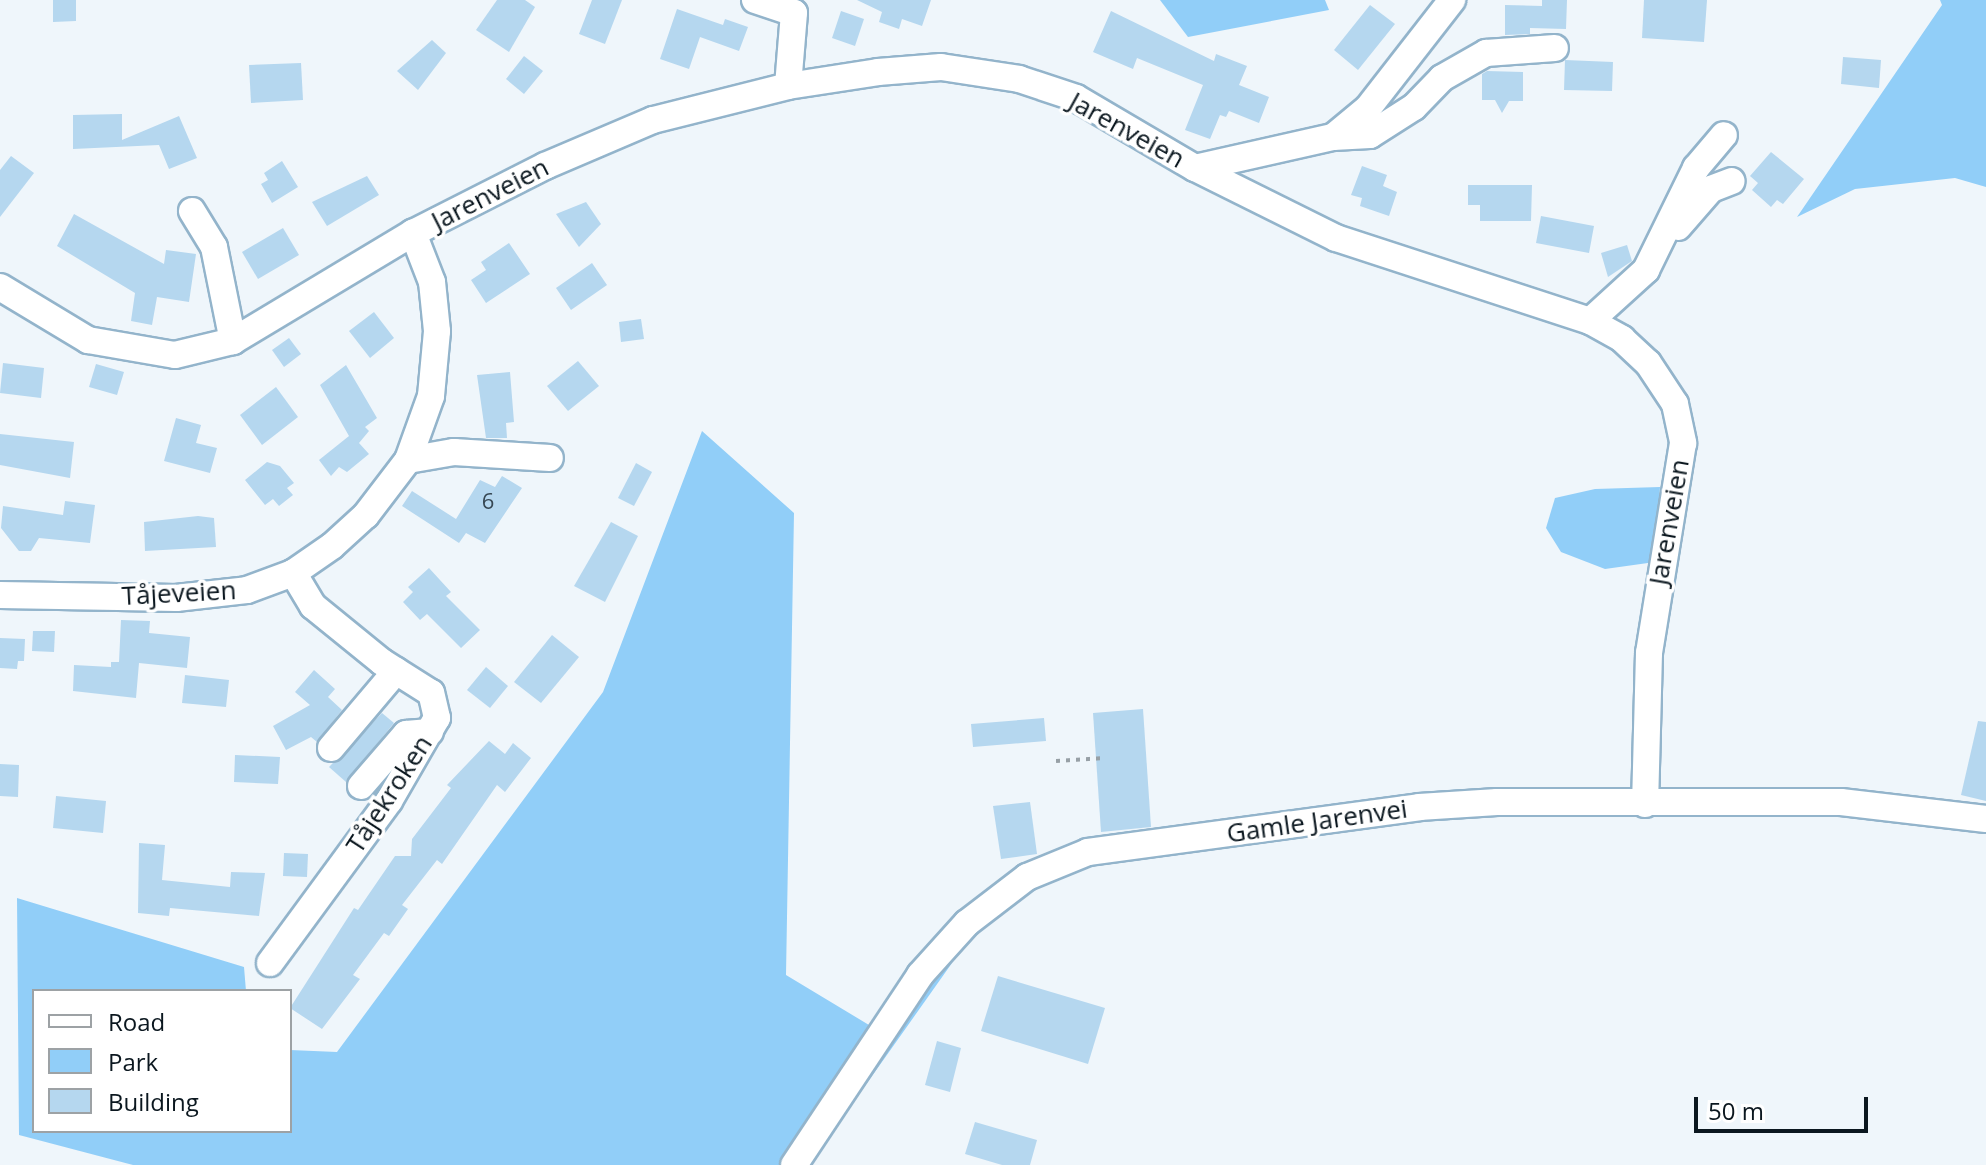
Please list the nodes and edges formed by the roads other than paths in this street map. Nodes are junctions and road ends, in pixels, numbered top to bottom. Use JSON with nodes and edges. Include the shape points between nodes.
{"nodes":[{"id":1,"x":755,"y":0,"type":"edge"},
{"id":2,"x":1452,"y":0,"type":"edge"},
{"id":3,"x":797,"y":7,"type":"edge"},
{"id":4,"x":1555,"y":48,"type":"dead end"},
{"id":5,"x":788,"y":86,"type":"junction"},
{"id":6,"x":1724,"y":135,"type":"dead end"},
{"id":7,"x":1333,"y":137,"type":"junction"},
{"id":8,"x":1195,"y":168,"type":"junction"},
{"id":9,"x":1732,"y":181,"type":"dead end"},
{"id":10,"x":192,"y":211,"type":"dead end"},
{"id":11,"x":413,"y":233,"type":"junction"},
{"id":12,"x":1656,"y":249,"type":"junction"},
{"id":13,"x":0,"y":287,"type":"edge"},
{"id":14,"x":1590,"y":321,"type":"junction"},
{"id":15,"x":233,"y":341,"type":"junction"},
{"id":16,"x":550,"y":458,"type":"dead end"},
{"id":17,"x":408,"y":460,"type":"junction"},
{"id":18,"x":293,"y":573,"type":"junction"},
{"id":19,"x":0,"y":595,"type":"edge"},
{"id":20,"x":396,"y":671,"type":"junction"},
{"id":21,"x":430,"y":732,"type":"junction"},
{"id":22,"x":331,"y":748,"type":"dead end"},
{"id":23,"x":361,"y":786,"type":"dead end"},
{"id":24,"x":1645,"y":804,"type":"junction"},
{"id":25,"x":1986,"y":819,"type":"edge"},
{"id":26,"x":270,"y":963,"type":"dead end"},
{"id":27,"x":794,"y":1165,"type":"edge"}],
"edges":[{"from":1,"to":3,"type":"street"},
{"from":2,"to":7,"type":"street","via":[[1368,108]]},
{"from":3,"to":5,"type":"street"},
{"from":4,"to":7,"type":"street","via":[[1486,53],[1442,78],[1414,107],[1370,135]]},
{"from":5,"to":8,"type":"street","name":"Jarenveien","via":[[941,67],[1019,79],[1076,98]]},
{"from":5,"to":11,"type":"street","name":"Jarenveien","via":[[653,120],[545,166]]},
{"from":6,"to":12,"type":"street","via":[[1696,168]]},
{"from":7,"to":8,"type":"street"},
{"from":8,"to":14,"type":"street","name":"Jarenveien","via":[[1336,238]]},
{"from":9,"to":12,"type":"street","via":[[1711,189]]},
{"from":10,"to":15,"type":"street","via":[[214,247]]},
{"from":11,"to":15,"type":"street","name":"Jarenveien"},
{"from":11,"to":17,"type":"street","name":"Tåjeveien","via":[[432,282],[437,331],[431,396]]},
{"from":12,"to":14,"type":"street","via":[[1646,270]]},
{"from":13,"to":15,"type":"street","name":"Jarenveien","via":[[57,324],[119,349],[175,355]]},
{"from":14,"to":24,"type":"street","name":"Jarenveien","via":[[1622,339],[1648,363],[1681,421],[1682,466],[1649,653]]},
{"from":16,"to":17,"type":"street","via":[[454,452]]},
{"from":17,"to":18,"type":"street","name":"Tåjeveien","via":[[366,515]]},
{"from":18,"to":19,"type":"street","name":"Tåjeveien","via":[[247,590],[176,598]]},
{"from":18,"to":20,"type":"street","name":"Tåjekroken","via":[[313,606]]},
{"from":20,"to":21,"type":"street","name":"Tåjekroken","via":[[431,693],[437,718]]},
{"from":20,"to":22,"type":"street"},
{"from":21,"to":23,"type":"street","via":[[406,734]]},
{"from":21,"to":26,"type":"street","name":"Tåjekroken","via":[[389,801]]},
{"from":24,"to":25,"type":"street","name":"Gamle Jarenvei","via":[[1841,802]]},
{"from":24,"to":27,"type":"street","name":"Gamle Jarenvei","via":[[1419,807],[1088,852],[1027,877],[967,923],[920,975]]}]}
